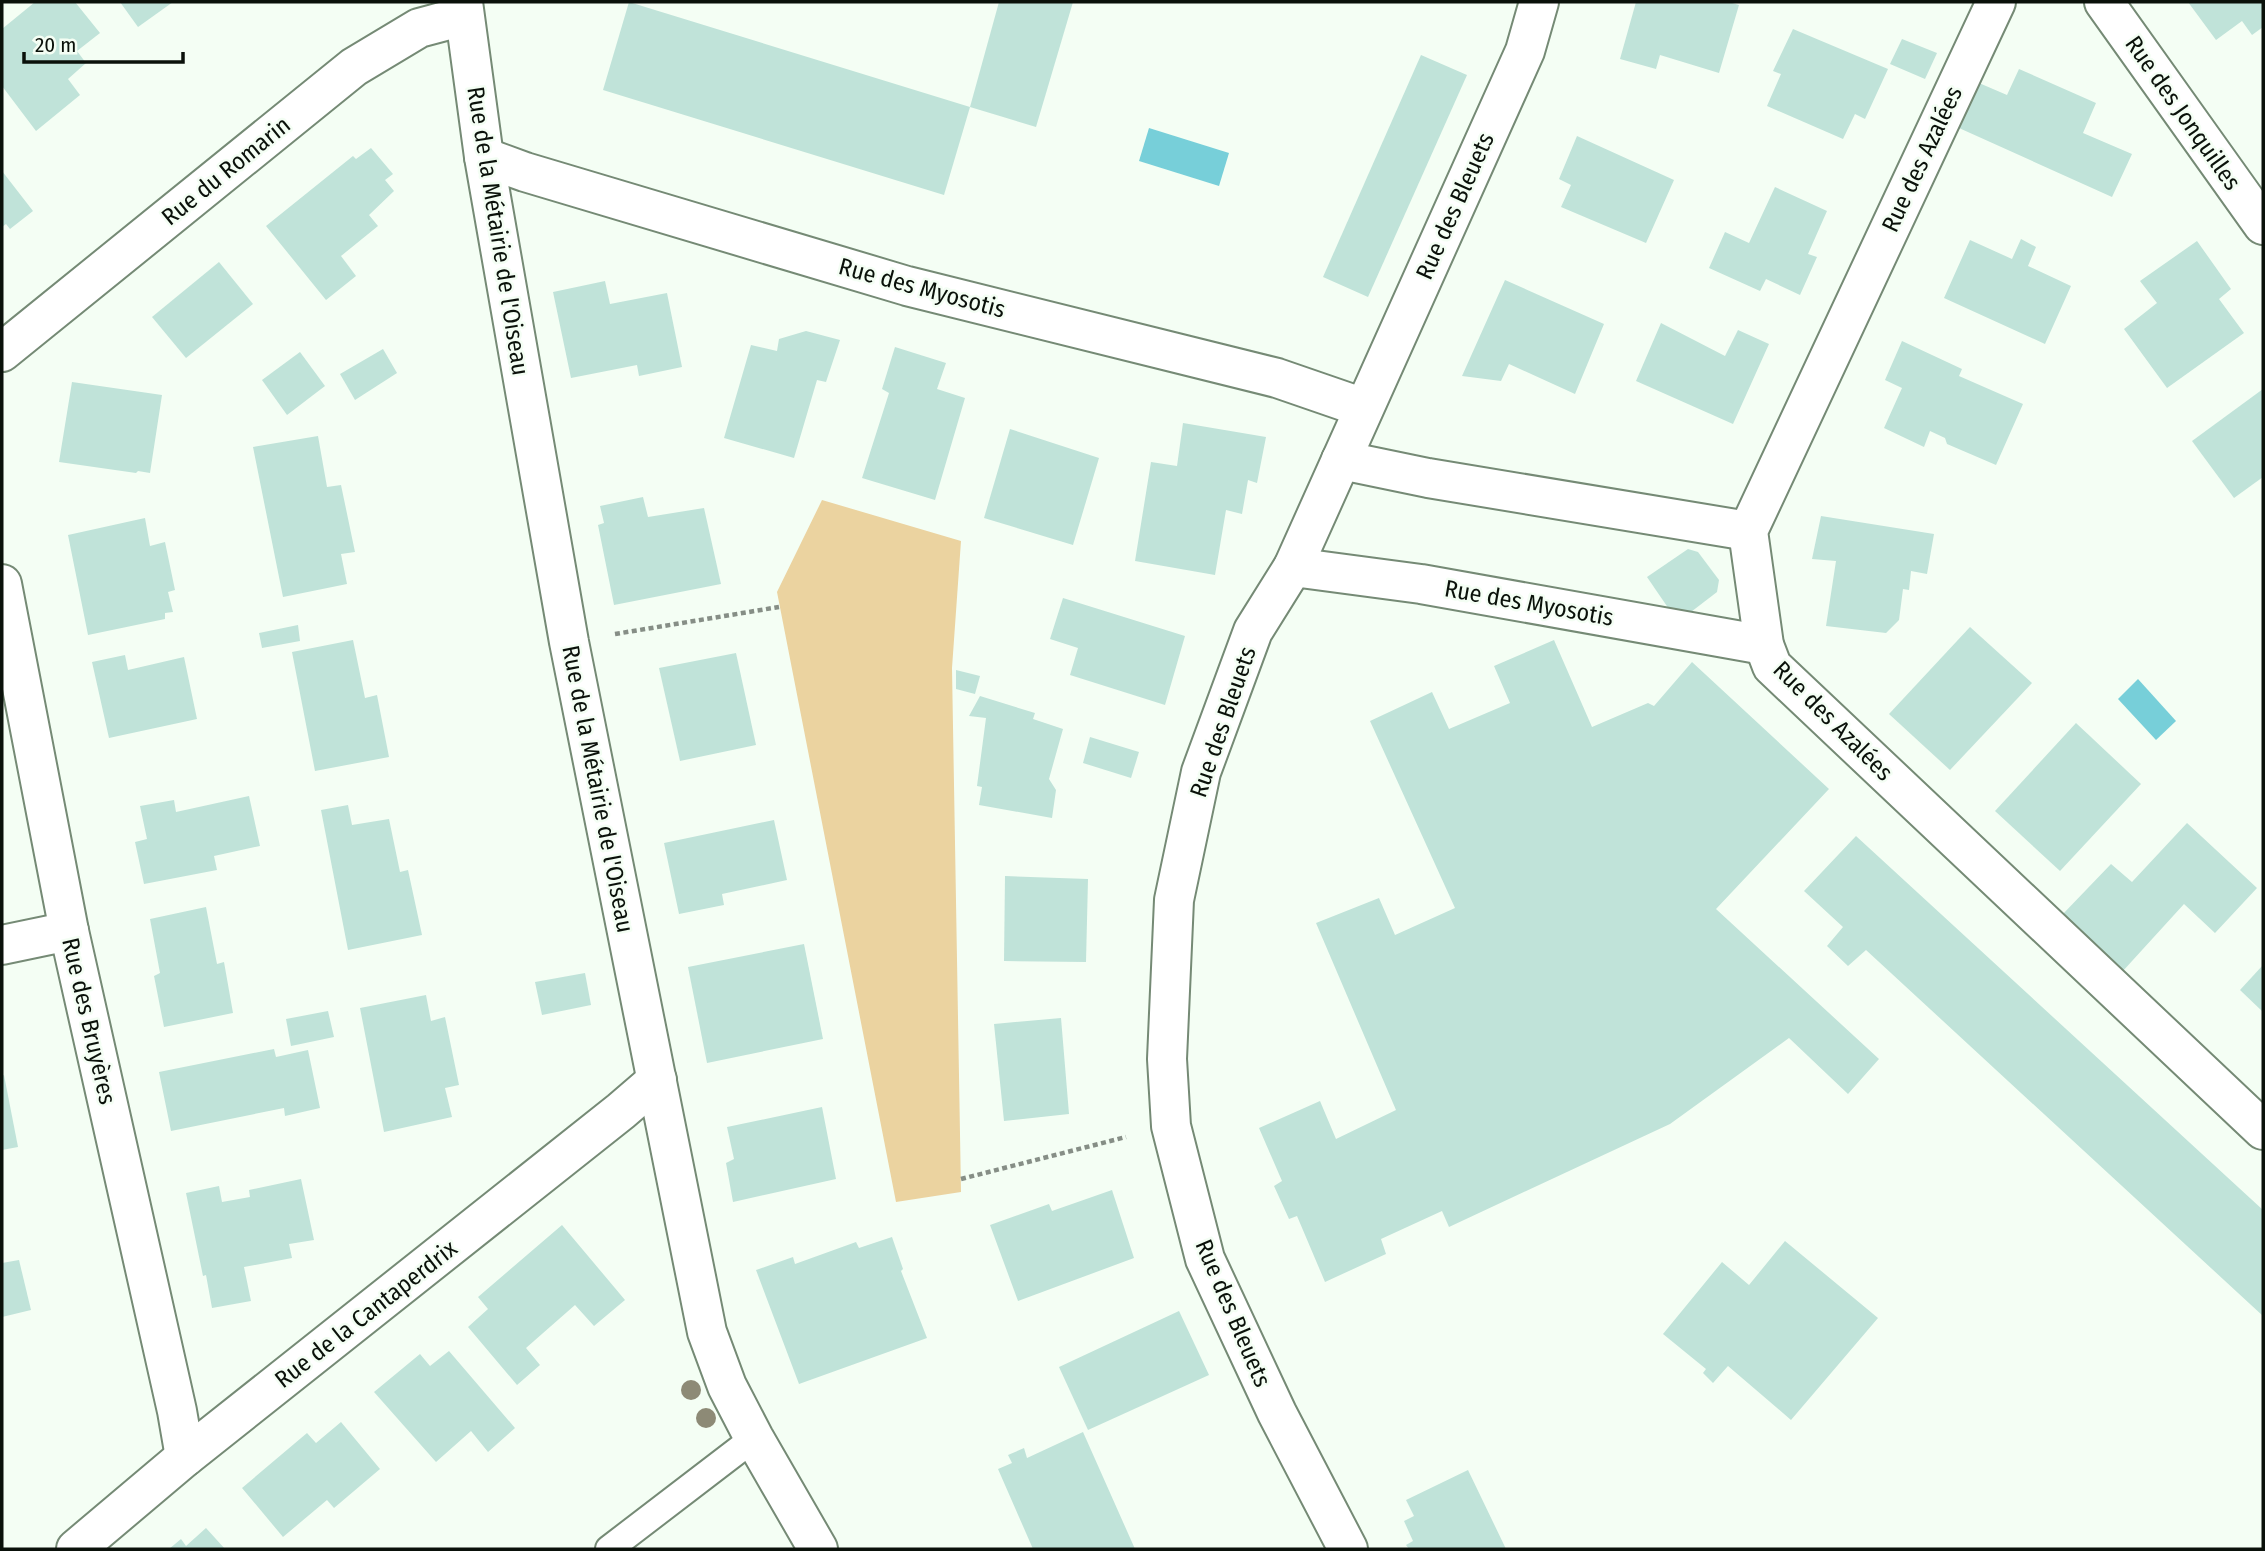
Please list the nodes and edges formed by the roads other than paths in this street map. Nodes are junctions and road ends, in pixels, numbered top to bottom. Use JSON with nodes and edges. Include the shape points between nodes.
{"nodes":[{"id":1,"x":1539,"y":2,"type":"edge"},
{"id":2,"x":1996,"y":2,"type":"edge"},
{"id":3,"x":2104,"y":2,"type":"edge"},
{"id":4,"x":463,"y":9,"type":"edge"},
{"id":5,"x":484,"y":157,"type":"junction"},
{"id":6,"x":2263,"y":225,"type":"edge"},
{"id":7,"x":2,"y":352,"type":"edge"},
{"id":8,"x":1364,"y":408,"type":"junction"},
{"id":9,"x":1341,"y":460,"type":"junction"},
{"id":10,"x":1748,"y":531,"type":"junction"},
{"id":11,"x":1293,"y":567,"type":"junction"},
{"id":12,"x":2,"y":584,"type":"edge"},
{"id":13,"x":1763,"y":645,"type":"junction"},
{"id":14,"x":69,"y":931,"type":"junction"},
{"id":15,"x":2,"y":945,"type":"edge"},
{"id":16,"x":657,"y":1080,"type":"junction"},
{"id":17,"x":2263,"y":1130,"type":"edge"},
{"id":18,"x":754,"y":1438,"type":"junction"},
{"id":19,"x":185,"y":1457,"type":"junction"},
{"id":20,"x":76,"y":1549,"type":"edge"},
{"id":21,"x":609,"y":1549,"type":"edge"},
{"id":22,"x":818,"y":1549,"type":"edge"},
{"id":23,"x":1348,"y":1549,"type":"edge"}],
"edges":[{"from":1,"to":8,"type":"street","name":"Rue des Bleuets","via":[[1525,51]]},
{"from":2,"to":10,"type":"street","name":"Rue des Azalées"},
{"from":3,"to":6,"type":"street","name":"Rue des Jonquilles"},
{"from":4,"to":5,"type":"street","name":"Rue de la Métairie de l'Oiseau"},
{"from":4,"to":7,"type":"street","name":"Rue du Romarin","via":[[419,28],[354,67]]},
{"from":5,"to":8,"type":"street","name":"Rue des Myosotis","via":[[907,286],[1277,378]]},
{"from":5,"to":16,"type":"street","name":"Rue de la Métairie de l'Oiseau","via":[[569,642]]},
{"from":8,"to":9,"type":"street","name":"Rue des Bleuets"},
{"from":9,"to":10,"type":"street"},
{"from":9,"to":11,"type":"street","name":"Rue des Bleuets"},
{"from":10,"to":13,"type":"street","name":"Rue des Azalées"},
{"from":11,"to":13,"type":"street","name":"Rue des Myosotis","via":[[1420,584]]},
{"from":11,"to":23,"type":"street","name":"Rue des Bleuets","via":[[1254,631],[1201,772],[1174,900],[1167,1059],[1171,1126],[1205,1259],[1277,1413]]},
{"from":12,"to":14,"type":"street","name":"Rue des Bruyères"},
{"from":13,"to":17,"type":"street","name":"Rue des Azalées","via":[[1772,666]]},
{"from":14,"to":15,"type":"street"},
{"from":14,"to":19,"type":"street","name":"Rue des Bruyères"},
{"from":16,"to":18,"type":"street","name":"Rue de la Métairie de l'Oiseau","via":[[707,1332],[727,1386]]},
{"from":16,"to":19,"type":"street","name":"Rue de la Cantaperdrix"},
{"from":18,"to":21,"type":"lane"},
{"from":18,"to":22,"type":"street","name":"Rue de la Métairie de l'Oiseau"},
{"from":19,"to":20,"type":"street","name":"Rue de la Cantaperdrix"}]}
